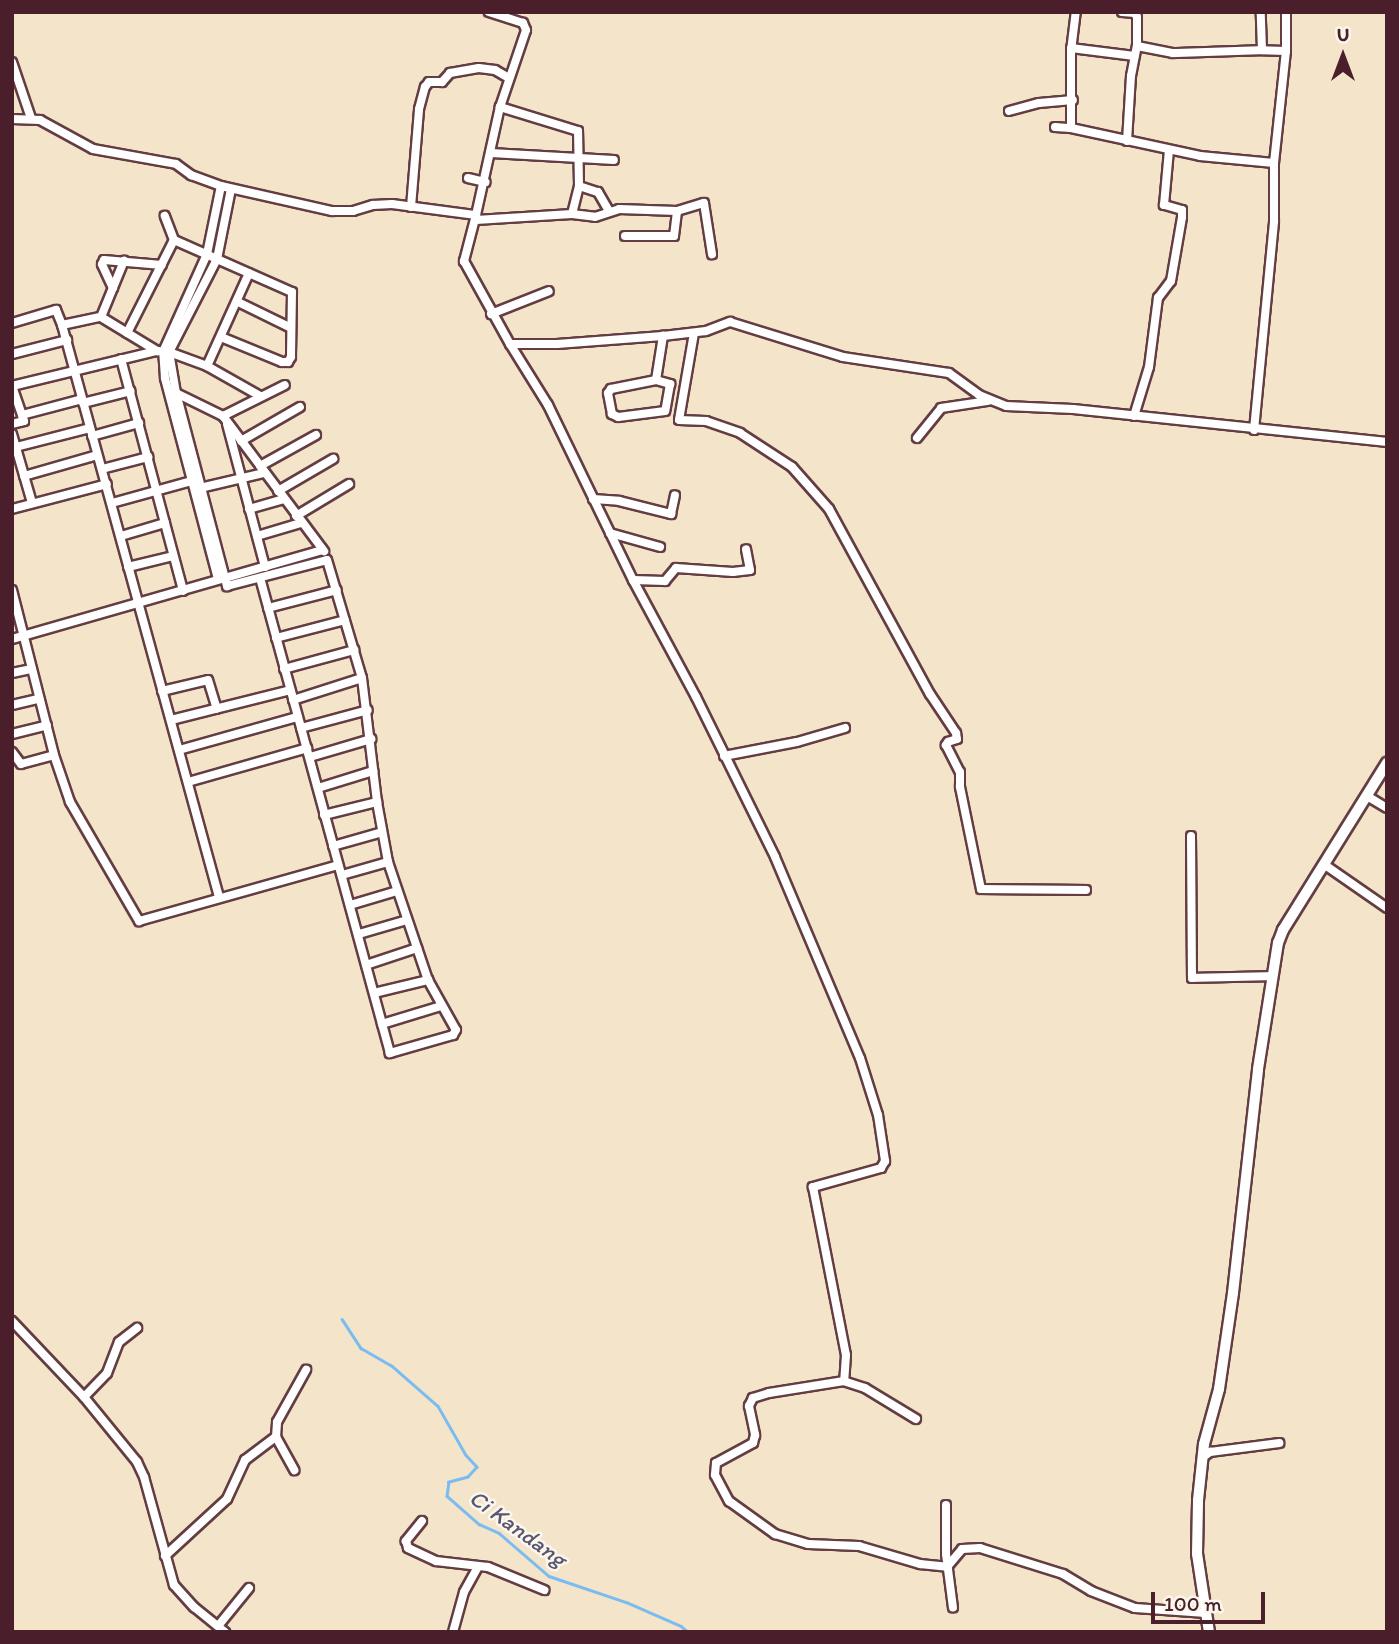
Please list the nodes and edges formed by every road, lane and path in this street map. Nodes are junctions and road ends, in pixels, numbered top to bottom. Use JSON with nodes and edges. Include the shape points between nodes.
{"nodes":[{"id":1,"x":489,"y":12,"type":"edge"},
{"id":2,"x":1076,"y":12,"type":"edge"},
{"id":3,"x":1122,"y":12,"type":"edge"},
{"id":4,"x":1261,"y":12,"type":"edge"},
{"id":5,"x":1286,"y":12,"type":"edge"},
{"id":6,"x":1137,"y":46,"type":"junction"},
{"id":7,"x":1071,"y":48,"type":"junction"},
{"id":8,"x":1262,"y":50,"type":"junction"},
{"id":9,"x":1286,"y":51,"type":"junction"},
{"id":10,"x":1134,"y":56,"type":"junction"},
{"id":11,"x":12,"y":62,"type":"edge"},
{"id":12,"x":509,"y":78,"type":"junction"},
{"id":13,"x":1073,"y":100,"type":"junction"},
{"id":14,"x":500,"y":107,"type":"junction"},
{"id":15,"x":1009,"y":111,"type":"dead end"},
{"id":16,"x":31,"y":118,"type":"junction"},
{"id":17,"x":12,"y":119,"type":"edge"},
{"id":18,"x":1055,"y":127,"type":"dead end"},
{"id":19,"x":1071,"y":128,"type":"junction"},
{"id":20,"x":1127,"y":141,"type":"junction"},
{"id":21,"x":1168,"y":150,"type":"junction"},
{"id":22,"x":491,"y":153,"type":"junction"},
{"id":23,"x":578,"y":159,"type":"junction"},
{"id":24,"x":614,"y":160,"type":"dead end"},
{"id":25,"x":1274,"y":163,"type":"junction"},
{"id":26,"x":468,"y":178,"type":"dead end"},
{"id":27,"x":486,"y":183,"type":"junction"},
{"id":28,"x":579,"y":186,"type":"junction"},
{"id":29,"x":226,"y":188,"type":"junction"},
{"id":30,"x":411,"y":207,"type":"junction"},
{"id":31,"x":609,"y":211,"type":"junction"},
{"id":32,"x":677,"y":211,"type":"junction"},
{"id":33,"x":572,"y":214,"type":"junction"},
{"id":34,"x":165,"y":216,"type":"dead end"},
{"id":35,"x":476,"y":218,"type":"junction"},
{"id":36,"x":625,"y":236,"type":"dead end"},
{"id":37,"x":174,"y":240,"type":"junction"},
{"id":38,"x":207,"y":254,"type":"junction"},
{"id":39,"x":712,"y":254,"type":"dead end"},
{"id":40,"x":217,"y":258,"type":"junction"},
{"id":41,"x":124,"y":261,"type":"junction"},
{"id":42,"x":162,"y":265,"type":"junction"},
{"id":43,"x":249,"y":273,"type":"junction"},
{"id":44,"x":113,"y":288,"type":"junction"},
{"id":45,"x":549,"y":291,"type":"dead end"},
{"id":46,"x":238,"y":302,"type":"junction"},
{"id":47,"x":491,"y":314,"type":"junction"},
{"id":48,"x":101,"y":317,"type":"junction"},
{"id":49,"x":12,"y":323,"type":"edge"},
{"id":50,"x":62,"y":325,"type":"junction"},
{"id":51,"x":291,"y":328,"type":"junction"},
{"id":52,"x":694,"y":332,"type":"junction"},
{"id":53,"x":127,"y":333,"type":"junction"},
{"id":54,"x":663,"y":336,"type":"junction"},
{"id":55,"x":221,"y":337,"type":"junction"},
{"id":56,"x":67,"y":340,"type":"junction"},
{"id":57,"x":510,"y":344,"type":"junction"},
{"id":58,"x":163,"y":352,"type":"junction"},
{"id":59,"x":12,"y":354,"type":"edge"},
{"id":60,"x":121,"y":359,"type":"junction"},
{"id":61,"x":207,"y":366,"type":"junction"},
{"id":62,"x":73,"y":370,"type":"junction"},
{"id":63,"x":656,"y":380,"type":"junction"},
{"id":64,"x":285,"y":385,"type":"dead end"},
{"id":65,"x":12,"y":386,"type":"edge"},
{"id":66,"x":131,"y":391,"type":"junction"},
{"id":67,"x":176,"y":393,"type":"junction"},
{"id":68,"x":260,"y":396,"type":"junction"},
{"id":69,"x":82,"y":401,"type":"junction"},
{"id":70,"x":988,"y":401,"type":"junction"},
{"id":71,"x":300,"y":407,"type":"dead end"},
{"id":72,"x":22,"y":415,"type":"junction"},
{"id":73,"x":1134,"y":416,"type":"junction"},
{"id":74,"x":225,"y":420,"type":"junction"},
{"id":75,"x":139,"y":423,"type":"junction"},
{"id":76,"x":12,"y":424,"type":"edge"},
{"id":77,"x":1254,"y":430,"type":"junction"},
{"id":78,"x":91,"y":432,"type":"junction"},
{"id":79,"x":12,"y":434,"type":"edge"},
{"id":80,"x":316,"y":435,"type":"dead end"},
{"id":81,"x":917,"y":438,"type":"dead end"},
{"id":82,"x":241,"y":441,"type":"junction"},
{"id":83,"x":1387,"y":442,"type":"edge"},
{"id":84,"x":16,"y":447,"type":"junction"},
{"id":85,"x":97,"y":455,"type":"junction"},
{"id":86,"x":148,"y":457,"type":"junction"},
{"id":87,"x":333,"y":459,"type":"dead end"},
{"id":88,"x":102,"y":469,"type":"junction"},
{"id":89,"x":262,"y":470,"type":"junction"},
{"id":90,"x":24,"y":476,"type":"junction"},
{"id":91,"x":240,"y":480,"type":"junction"},
{"id":92,"x":192,"y":481,"type":"junction"},
{"id":93,"x":107,"y":484,"type":"junction"},
{"id":94,"x":349,"y":484,"type":"dead end"},
{"id":95,"x":200,"y":488,"type":"junction"},
{"id":96,"x":158,"y":491,"type":"junction"},
{"id":97,"x":281,"y":495,"type":"junction"},
{"id":98,"x":674,"y":495,"type":"dead end"},
{"id":99,"x":593,"y":499,"type":"junction"},
{"id":100,"x":32,"y":503,"type":"junction"},
{"id":101,"x":112,"y":503,"type":"junction"},
{"id":102,"x":12,"y":509,"type":"edge"},
{"id":103,"x":249,"y":509,"type":"junction"},
{"id":104,"x":299,"y":519,"type":"junction"},
{"id":105,"x":165,"y":523,"type":"junction"},
{"id":106,"x":610,"y":533,"type":"junction"},
{"id":107,"x":121,"y":536,"type":"junction"},
{"id":108,"x":257,"y":537,"type":"junction"},
{"id":109,"x":660,"y":547,"type":"dead end"},
{"id":110,"x":323,"y":550,"type":"junction"},
{"id":111,"x":746,"y":550,"type":"dead end"},
{"id":112,"x":173,"y":556,"type":"junction"},
{"id":113,"x":327,"y":560,"type":"junction"},
{"id":114,"x":128,"y":567,"type":"junction"},
{"id":115,"x":265,"y":567,"type":"junction"},
{"id":116,"x":221,"y":578,"type":"junction"},
{"id":117,"x":260,"y":579,"type":"junction"},
{"id":118,"x":633,"y":580,"type":"junction"},
{"id":119,"x":12,"y":590,"type":"edge"},
{"id":120,"x":337,"y":590,"type":"junction"},
{"id":121,"x":183,"y":591,"type":"junction"},
{"id":122,"x":137,"y":604,"type":"junction"},
{"id":123,"x":268,"y":608,"type":"junction"},
{"id":124,"x":345,"y":620,"type":"junction"},
{"id":125,"x":23,"y":636,"type":"junction"},
{"id":126,"x":276,"y":638,"type":"junction"},
{"id":127,"x":12,"y":639,"type":"edge"},
{"id":128,"x":354,"y":650,"type":"junction"},
{"id":129,"x":31,"y":668,"type":"junction"},
{"id":130,"x":284,"y":669,"type":"junction"},
{"id":131,"x":12,"y":673,"type":"edge"},
{"id":132,"x":362,"y":678,"type":"junction"},
{"id":133,"x":290,"y":690,"type":"junction"},
{"id":134,"x":162,"y":691,"type":"junction"},
{"id":135,"x":39,"y":699,"type":"junction"},
{"id":136,"x":293,"y":700,"type":"junction"},
{"id":137,"x":12,"y":705,"type":"edge"},
{"id":138,"x":217,"y":709,"type":"junction"},
{"id":139,"x":368,"y":710,"type":"junction"},
{"id":140,"x":297,"y":717,"type":"junction"},
{"id":141,"x":171,"y":720,"type":"junction"},
{"id":142,"x":47,"y":725,"type":"junction"},
{"id":143,"x":301,"y":728,"type":"junction"},
{"id":144,"x":845,"y":728,"type":"dead end"},
{"id":145,"x":12,"y":734,"type":"edge"},
{"id":146,"x":371,"y":738,"type":"junction"},
{"id":147,"x":179,"y":750,"type":"junction"},
{"id":148,"x":12,"y":752,"type":"edge"},
{"id":149,"x":308,"y":752,"type":"junction"},
{"id":150,"x":54,"y":755,"type":"junction"},
{"id":151,"x":724,"y":756,"type":"junction"},
{"id":152,"x":1387,"y":763,"type":"edge"},
{"id":153,"x":373,"y":771,"type":"junction"},
{"id":154,"x":188,"y":782,"type":"junction"},
{"id":155,"x":318,"y":788,"type":"junction"},
{"id":156,"x":1367,"y":796,"type":"junction"},
{"id":157,"x":377,"y":802,"type":"junction"},
{"id":158,"x":1387,"y":808,"type":"edge"},
{"id":159,"x":324,"y":815,"type":"junction"},
{"id":160,"x":382,"y":832,"type":"junction"},
{"id":161,"x":1191,"y":835,"type":"dead end"},
{"id":162,"x":333,"y":846,"type":"junction"},
{"id":163,"x":388,"y":862,"type":"junction"},
{"id":164,"x":338,"y":865,"type":"junction"},
{"id":165,"x":1325,"y":865,"type":"junction"},
{"id":166,"x":342,"y":875,"type":"junction"},
{"id":167,"x":1086,"y":890,"type":"dead end"},
{"id":168,"x":397,"y":891,"type":"junction"},
{"id":169,"x":219,"y":897,"type":"junction"},
{"id":170,"x":350,"y":905,"type":"junction"},
{"id":171,"x":1387,"y":908,"type":"edge"},
{"id":172,"x":407,"y":920,"type":"junction"},
{"id":173,"x":359,"y":934,"type":"junction"},
{"id":174,"x":417,"y":948,"type":"junction"},
{"id":175,"x":366,"y":965,"type":"junction"},
{"id":176,"x":1273,"y":976,"type":"junction"},
{"id":177,"x":428,"y":980,"type":"junction"},
{"id":178,"x":374,"y":993,"type":"junction"},
{"id":179,"x":441,"y":1006,"type":"junction"},
{"id":180,"x":382,"y":1024,"type":"junction"},
{"id":181,"x":12,"y":1321,"type":"edge"},
{"id":182,"x":137,"y":1328,"type":"dead end"},
{"id":183,"x":306,"y":1370,"type":"dead end"},
{"id":184,"x":844,"y":1381,"type":"junction"},
{"id":185,"x":84,"y":1397,"type":"junction"},
{"id":186,"x":916,"y":1419,"type":"dead end"},
{"id":187,"x":276,"y":1437,"type":"junction"},
{"id":188,"x":1279,"y":1443,"type":"dead end"},
{"id":189,"x":1203,"y":1457,"type":"junction"},
{"id":190,"x":294,"y":1470,"type":"dead end"},
{"id":191,"x":946,"y":1504,"type":"dead end"},
{"id":192,"x":422,"y":1521,"type":"dead end"},
{"id":193,"x":164,"y":1556,"type":"junction"},
{"id":194,"x":478,"y":1567,"type":"junction"},
{"id":195,"x":947,"y":1567,"type":"junction"},
{"id":196,"x":249,"y":1588,"type":"dead end"},
{"id":197,"x":544,"y":1590,"type":"dead end"},
{"id":198,"x":953,"y":1608,"type":"dead end"},
{"id":199,"x":1206,"y":1613,"type":"junction"},
{"id":200,"x":221,"y":1629,"type":"edge"},
{"id":201,"x":453,"y":1632,"type":"edge"},
{"id":202,"x":1209,"y":1632,"type":"edge"}],
"edges":[{"from":1,"to":12,"type":"street","via":[[527,27]]},
{"from":2,"to":7,"type":"street"},
{"from":3,"to":6,"type":"street","via":[[1137,17]]},
{"from":4,"to":8,"type":"street"},
{"from":5,"to":9,"type":"street"},
{"from":6,"to":8,"type":"street","via":[[1173,53]]},
{"from":6,"to":10,"type":"street"},
{"from":7,"to":10,"type":"street"},
{"from":7,"to":13,"type":"street"},
{"from":8,"to":9,"type":"street"},
{"from":9,"to":25,"type":"street"},
{"from":10,"to":20,"type":"street"},
{"from":11,"to":16,"type":"street"},
{"from":12,"to":14,"type":"street"},
{"from":12,"to":30,"type":"street","via":[[479,68],[450,73],[442,82],[425,87]]},
{"from":13,"to":15,"type":"street"},
{"from":13,"to":19,"type":"street"},
{"from":14,"to":22,"type":"street"},
{"from":14,"to":23,"type":"street","via":[[578,131]]},
{"from":16,"to":17,"type":"street"},
{"from":16,"to":29,"type":"street","via":[[93,149],[176,164]]},
{"from":18,"to":19,"type":"street"},
{"from":19,"to":20,"type":"street"},
{"from":20,"to":21,"type":"street"},
{"from":21,"to":25,"type":"street"},
{"from":21,"to":73,"type":"street","via":[[1164,205],[1182,209],[1182,217],[1171,281],[1158,298],[1149,367]]},
{"from":22,"to":23,"type":"street"},
{"from":22,"to":27,"type":"street"},
{"from":23,"to":24,"type":"street"},
{"from":23,"to":28,"type":"street"},
{"from":25,"to":77,"type":"street","via":[[1274,221]]},
{"from":26,"to":27,"type":"street"},
{"from":27,"to":35,"type":"street"},
{"from":28,"to":31,"type":"street","via":[[598,192]]},
{"from":28,"to":33,"type":"street"},
{"from":29,"to":30,"type":"street","via":[[332,211],[373,205]]},
{"from":29,"to":38,"type":"street"},
{"from":29,"to":40,"type":"street"},
{"from":30,"to":35,"type":"street"},
{"from":31,"to":32,"type":"street"},
{"from":31,"to":33,"type":"street","via":[[595,217]]},
{"from":32,"to":36,"type":"street","via":[[674,236]]},
{"from":32,"to":39,"type":"street","via":[[704,203]]},
{"from":33,"to":35,"type":"street"},
{"from":34,"to":37,"type":"street"},
{"from":35,"to":47,"type":"street","via":[[464,261]]},
{"from":37,"to":38,"type":"street"},
{"from":37,"to":42,"type":"street"},
{"from":38,"to":40,"type":"street"},
{"from":38,"to":58,"type":"street"},
{"from":40,"to":43,"type":"street"},
{"from":40,"to":58,"type":"street"},
{"from":41,"to":42,"type":"street"},
{"from":41,"to":44,"type":"street"},
{"from":41,"to":44,"type":"street","via":[[102,261]]},
{"from":42,"to":53,"type":"street"},
{"from":43,"to":46,"type":"street"},
{"from":43,"to":51,"type":"street","via":[[292,292]]},
{"from":44,"to":48,"type":"street"},
{"from":45,"to":47,"type":"street"},
{"from":46,"to":51,"type":"street"},
{"from":46,"to":55,"type":"street"},
{"from":47,"to":57,"type":"street"},
{"from":48,"to":50,"type":"street"},
{"from":48,"to":53,"type":"street"},
{"from":49,"to":50,"type":"street","via":[[56,310]]},
{"from":50,"to":56,"type":"street"},
{"from":51,"to":55,"type":"street","via":[[292,357],[288,362]]},
{"from":52,"to":54,"type":"street"},
{"from":52,"to":70,"type":"street","via":[[723,322],[738,323],[843,357],[949,373]]},
{"from":52,"to":167,"type":"street","via":[[678,420],[706,421],[747,437],[792,467],[829,509],[956,733],[957,738],[946,746],[960,772],[981,889]]},
{"from":53,"to":58,"type":"street"},
{"from":54,"to":57,"type":"street"},
{"from":54,"to":63,"type":"street"},
{"from":55,"to":61,"type":"street"},
{"from":56,"to":59,"type":"street"},
{"from":56,"to":62,"type":"street"},
{"from":57,"to":99,"type":"street","via":[[548,405]]},
{"from":58,"to":60,"type":"street"},
{"from":58,"to":61,"type":"street"},
{"from":58,"to":67,"type":"street"},
{"from":58,"to":92,"type":"street","via":[[165,378]]},
{"from":60,"to":62,"type":"street"},
{"from":60,"to":66,"type":"street"},
{"from":61,"to":68,"type":"street"},
{"from":62,"to":65,"type":"street"},
{"from":62,"to":69,"type":"street"},
{"from":63,"to":63,"type":"street","via":[[611,389],[612,414],[665,411],[670,384]]},
{"from":64,"to":68,"type":"street"},
{"from":65,"to":72,"type":"street"},
{"from":66,"to":69,"type":"street"},
{"from":66,"to":75,"type":"street"},
{"from":67,"to":74,"type":"street"},
{"from":67,"to":95,"type":"street"},
{"from":68,"to":74,"type":"street"},
{"from":69,"to":72,"type":"street"},
{"from":69,"to":78,"type":"street"},
{"from":70,"to":73,"type":"street"},
{"from":70,"to":81,"type":"street","via":[[941,408]]},
{"from":71,"to":82,"type":"street"},
{"from":72,"to":76,"type":"street","via":[[24,421]]},
{"from":73,"to":77,"type":"street"},
{"from":74,"to":82,"type":"street"},
{"from":74,"to":91,"type":"street"},
{"from":75,"to":78,"type":"street"},
{"from":75,"to":86,"type":"street"},
{"from":77,"to":83,"type":"street"},
{"from":78,"to":84,"type":"street"},
{"from":78,"to":85,"type":"street"},
{"from":79,"to":84,"type":"street"},
{"from":80,"to":89,"type":"street"},
{"from":82,"to":89,"type":"street"},
{"from":84,"to":90,"type":"street"},
{"from":85,"to":88,"type":"street"},
{"from":85,"to":90,"type":"street"},
{"from":86,"to":88,"type":"street"},
{"from":86,"to":96,"type":"street"},
{"from":87,"to":97,"type":"street"},
{"from":88,"to":93,"type":"street"},
{"from":89,"to":91,"type":"street"},
{"from":89,"to":97,"type":"street"},
{"from":90,"to":100,"type":"street"},
{"from":91,"to":95,"type":"street"},
{"from":91,"to":103,"type":"street"},
{"from":92,"to":96,"type":"street"},
{"from":92,"to":116,"type":"street"},
{"from":93,"to":100,"type":"street"},
{"from":93,"to":101,"type":"street"},
{"from":94,"to":104,"type":"street"},
{"from":95,"to":116,"type":"street"},
{"from":96,"to":101,"type":"street"},
{"from":96,"to":105,"type":"street"},
{"from":97,"to":103,"type":"street"},
{"from":97,"to":104,"type":"street"},
{"from":98,"to":99,"type":"street","via":[[671,514],[619,500]]},
{"from":99,"to":106,"type":"street"},
{"from":100,"to":102,"type":"street"},
{"from":101,"to":107,"type":"street"},
{"from":103,"to":108,"type":"street"},
{"from":104,"to":108,"type":"street"},
{"from":104,"to":110,"type":"street"},
{"from":105,"to":107,"type":"street"},
{"from":105,"to":112,"type":"street"},
{"from":106,"to":109,"type":"street"},
{"from":106,"to":118,"type":"street"},
{"from":107,"to":114,"type":"street"},
{"from":108,"to":115,"type":"street"},
{"from":110,"to":113,"type":"street"},
{"from":110,"to":115,"type":"street"},
{"from":111,"to":118,"type":"street","via":[[750,570],[676,568],[665,581]]},
{"from":112,"to":114,"type":"street"},
{"from":112,"to":121,"type":"street"},
{"from":113,"to":117,"type":"street"},
{"from":113,"to":120,"type":"street"},
{"from":114,"to":122,"type":"street"},
{"from":115,"to":116,"type":"street"},
{"from":116,"to":117,"type":"street","via":[[229,587]]},
{"from":116,"to":121,"type":"street"},
{"from":117,"to":123,"type":"street"},
{"from":118,"to":151,"type":"street"},
{"from":119,"to":125,"type":"street"},
{"from":120,"to":123,"type":"street"},
{"from":120,"to":124,"type":"street"},
{"from":121,"to":122,"type":"street"},
{"from":122,"to":125,"type":"street"},
{"from":122,"to":134,"type":"street"},
{"from":123,"to":126,"type":"street"},
{"from":124,"to":126,"type":"street"},
{"from":124,"to":128,"type":"street"},
{"from":125,"to":127,"type":"street"},
{"from":125,"to":129,"type":"street"},
{"from":126,"to":130,"type":"street"},
{"from":128,"to":130,"type":"street"},
{"from":128,"to":132,"type":"street"},
{"from":129,"to":131,"type":"street"},
{"from":129,"to":135,"type":"street"},
{"from":130,"to":133,"type":"street"},
{"from":132,"to":136,"type":"street"},
{"from":132,"to":139,"type":"street"},
{"from":133,"to":136,"type":"street"},
{"from":133,"to":138,"type":"street"},
{"from":134,"to":138,"type":"street","via":[[208,680]]},
{"from":134,"to":141,"type":"street"},
{"from":135,"to":137,"type":"street"},
{"from":135,"to":142,"type":"street"},
{"from":136,"to":140,"type":"street"},
{"from":138,"to":141,"type":"street"},
{"from":139,"to":143,"type":"street"},
{"from":139,"to":146,"type":"street"},
{"from":140,"to":143,"type":"street"},
{"from":140,"to":147,"type":"street"},
{"from":141,"to":147,"type":"street"},
{"from":142,"to":145,"type":"street"},
{"from":142,"to":150,"type":"street"},
{"from":143,"to":149,"type":"street"},
{"from":144,"to":151,"type":"street"},
{"from":146,"to":149,"type":"street"},
{"from":146,"to":153,"type":"street"},
{"from":147,"to":154,"type":"street"},
{"from":148,"to":150,"type":"street","via":[[21,764]]},
{"from":149,"to":154,"type":"street"},
{"from":149,"to":155,"type":"street"},
{"from":150,"to":169,"type":"street","via":[[70,802],[139,920]]},
{"from":151,"to":184,"type":"street","via":[[822,961],[860,1058],[882,1135],[885,1155],[881,1168],[813,1187],[846,1355]]},
{"from":152,"to":156,"type":"main road"},
{"from":153,"to":155,"type":"street"},
{"from":153,"to":157,"type":"street"},
{"from":154,"to":169,"type":"street"},
{"from":155,"to":159,"type":"street"},
{"from":156,"to":158,"type":"street"},
{"from":156,"to":165,"type":"main road"},
{"from":157,"to":159,"type":"street"},
{"from":157,"to":160,"type":"street"},
{"from":159,"to":162,"type":"street"},
{"from":160,"to":162,"type":"street"},
{"from":160,"to":163,"type":"street"},
{"from":161,"to":176,"type":"street","via":[[1192,978]]},
{"from":162,"to":164,"type":"street"},
{"from":163,"to":166,"type":"street"},
{"from":163,"to":168,"type":"street"},
{"from":164,"to":166,"type":"street"},
{"from":164,"to":169,"type":"street"},
{"from":165,"to":171,"type":"street"},
{"from":165,"to":176,"type":"main road","via":[[1283,930]]},
{"from":166,"to":170,"type":"street"},
{"from":168,"to":170,"type":"street"},
{"from":168,"to":172,"type":"street"},
{"from":170,"to":173,"type":"street"},
{"from":172,"to":173,"type":"street"},
{"from":172,"to":174,"type":"street"},
{"from":173,"to":175,"type":"street"},
{"from":174,"to":175,"type":"street"},
{"from":174,"to":177,"type":"street"},
{"from":175,"to":178,"type":"street"},
{"from":176,"to":189,"type":"main road","via":[[1219,1390]]},
{"from":177,"to":178,"type":"street"},
{"from":177,"to":179,"type":"street"},
{"from":178,"to":180,"type":"street"},
{"from":179,"to":180,"type":"street"},
{"from":179,"to":180,"type":"street","via":[[456,1030],[453,1035],[390,1053]]},
{"from":181,"to":185,"type":"street"},
{"from":182,"to":185,"type":"street","via":[[119,1342],[107,1373]]},
{"from":183,"to":187,"type":"street","via":[[277,1422]]},
{"from":184,"to":186,"type":"street"},
{"from":184,"to":195,"type":"street","via":[[753,1398],[748,1406],[754,1439],[716,1463],[716,1479],[738,1509],[775,1534],[808,1544],[859,1546]]},
{"from":185,"to":193,"type":"street","via":[[121,1440],[144,1477]]},
{"from":187,"to":190,"type":"street"},
{"from":187,"to":193,"type":"street","via":[[245,1460],[227,1499]]},
{"from":188,"to":189,"type":"street","via":[[1210,1452]]},
{"from":189,"to":199,"type":"main road","via":[[1196,1533]]},
{"from":191,"to":195,"type":"street"},
{"from":192,"to":194,"type":"street","via":[[406,1541],[408,1548],[429,1559]]},
{"from":193,"to":200,"type":"street","via":[[174,1585]]},
{"from":194,"to":197,"type":"street"},
{"from":194,"to":201,"type":"street","via":[[464,1591]]},
{"from":195,"to":198,"type":"street"},
{"from":195,"to":199,"type":"street","via":[[961,1549],[980,1548],[1063,1574],[1135,1608]]},
{"from":196,"to":200,"type":"street"},
{"from":199,"to":202,"type":"main road"}]}
